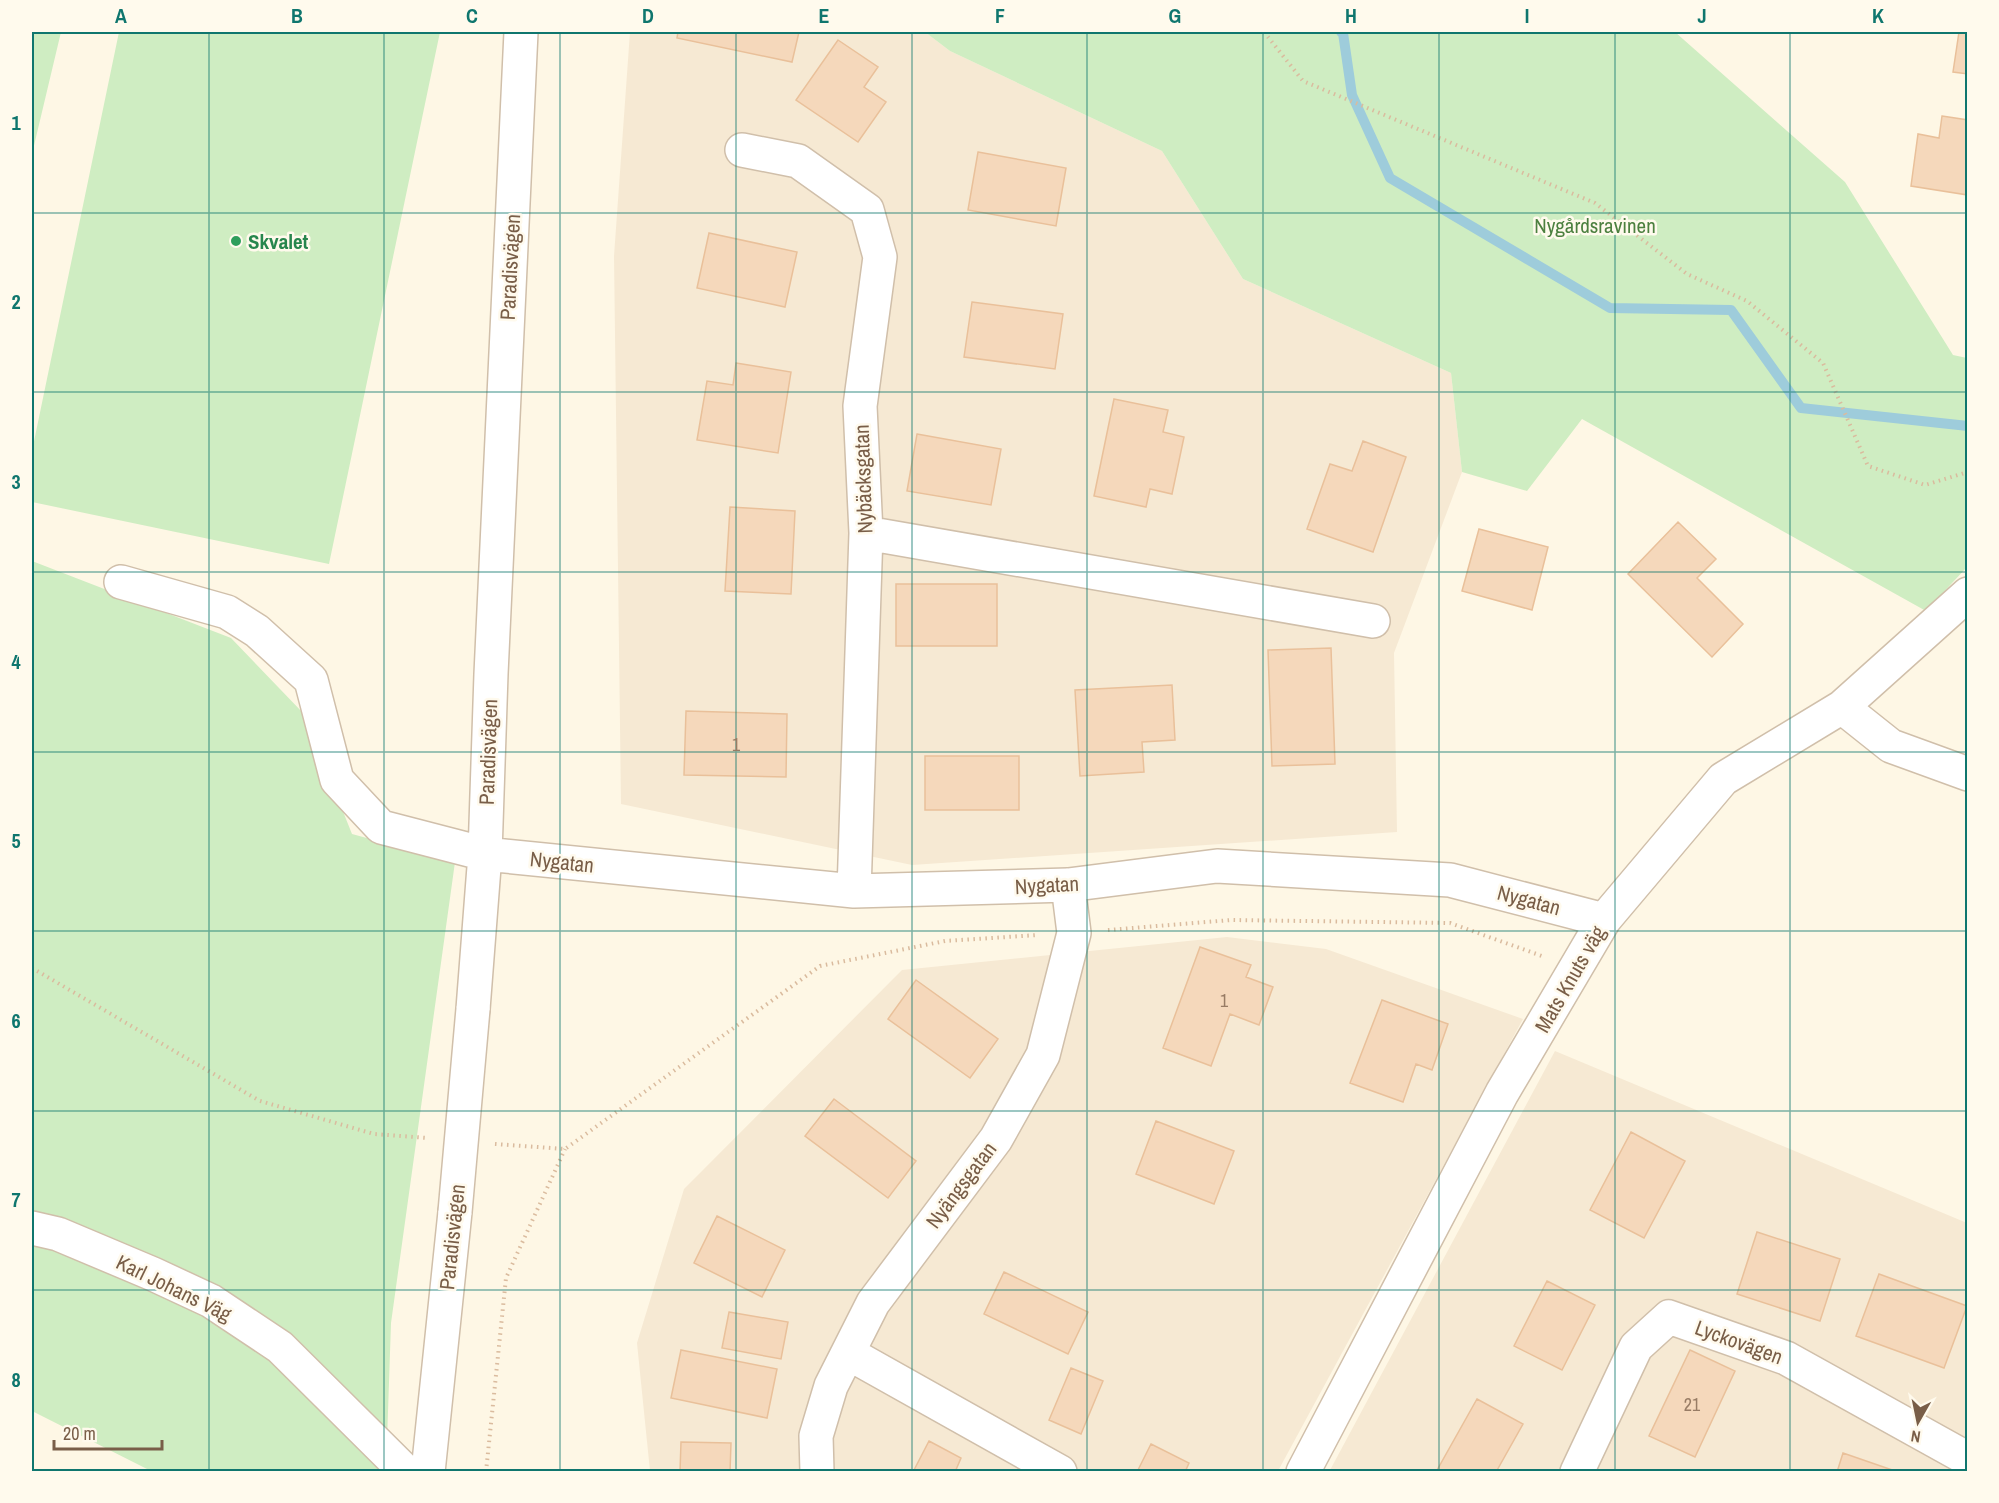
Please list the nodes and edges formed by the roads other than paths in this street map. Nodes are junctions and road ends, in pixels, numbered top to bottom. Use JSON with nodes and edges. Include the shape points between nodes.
{"nodes":[{"id":1,"x":521,"y":32,"type":"edge"},
{"id":2,"x":742,"y":150,"type":"dead end"},
{"id":3,"x":866,"y":533,"type":"junction"},
{"id":4,"x":121,"y":582,"type":"dead end"},
{"id":5,"x":1968,"y":594,"type":"edge"},
{"id":6,"x":1373,"y":621,"type":"dead end"},
{"id":7,"x":1842,"y":707,"type":"junction"},
{"id":8,"x":1968,"y":774,"type":"edge"},
{"id":9,"x":485,"y":854,"type":"junction"},
{"id":10,"x":1068,"y":885,"type":"junction"},
{"id":11,"x":854,"y":891,"type":"junction"},
{"id":12,"x":1604,"y":920,"type":"junction"},
{"id":13,"x":32,"y":1228,"type":"edge"},
{"id":14,"x":848,"y":1353,"type":"junction"},
{"id":15,"x":1968,"y":1459,"type":"edge"},
{"id":16,"x":406,"y":1472,"type":"edge"},
{"id":17,"x":428,"y":1472,"type":"edge"},
{"id":18,"x":817,"y":1472,"type":"edge"},
{"id":19,"x":1060,"y":1472,"type":"edge"},
{"id":20,"x":1303,"y":1472,"type":"edge"},
{"id":21,"x":1577,"y":1472,"type":"edge"}],
"edges":[{"from":1,"to":9,"type":"street","name":"Paradisvägen"},
{"from":2,"to":3,"type":"street","name":"Nybäcksgatan","via":[[798,161],[867,210],[880,257],[860,406]]},
{"from":3,"to":6,"type":"street"},
{"from":3,"to":11,"type":"street","name":"Nybäcksgatan"},
{"from":4,"to":9,"type":"street","name":"Nygatan","via":[[227,612],[257,631],[311,680],[337,780],[381,827]]},
{"from":5,"to":7,"type":"street","name":"Mats Knuts väg"},
{"from":7,"to":8,"type":"street","via":[[1891,746]]},
{"from":7,"to":12,"type":"street","name":"Mats Knuts väg","via":[[1723,779]]},
{"from":9,"to":11,"type":"street","name":"Nygatan"},
{"from":9,"to":17,"type":"street","name":"Paradisvägen","bridge":true,"via":[[455,1212]]},
{"from":10,"to":11,"type":"street","name":"Nygatan"},
{"from":10,"to":12,"type":"street","name":"Nygatan","via":[[1216,866],[1427,878],[1450,880]]},
{"from":10,"to":14,"type":"street","name":"Nyängsgatan","via":[[1074,933],[1043,1055],[996,1138],[873,1303]]},
{"from":12,"to":20,"type":"street","name":"Mats Knuts väg","via":[[1502,1094]]},
{"from":13,"to":16,"type":"street","name":"Karl Johans Väg","via":[[57,1234],[210,1301],[280,1347]]},
{"from":14,"to":18,"type":"street","name":"Nyängsgatan","via":[[831,1386],[816,1436]]},
{"from":14,"to":19,"type":"street"},
{"from":15,"to":21,"type":"street","name":"Lyckovägen","via":[[1786,1358],[1669,1317],[1636,1347]]}]}
